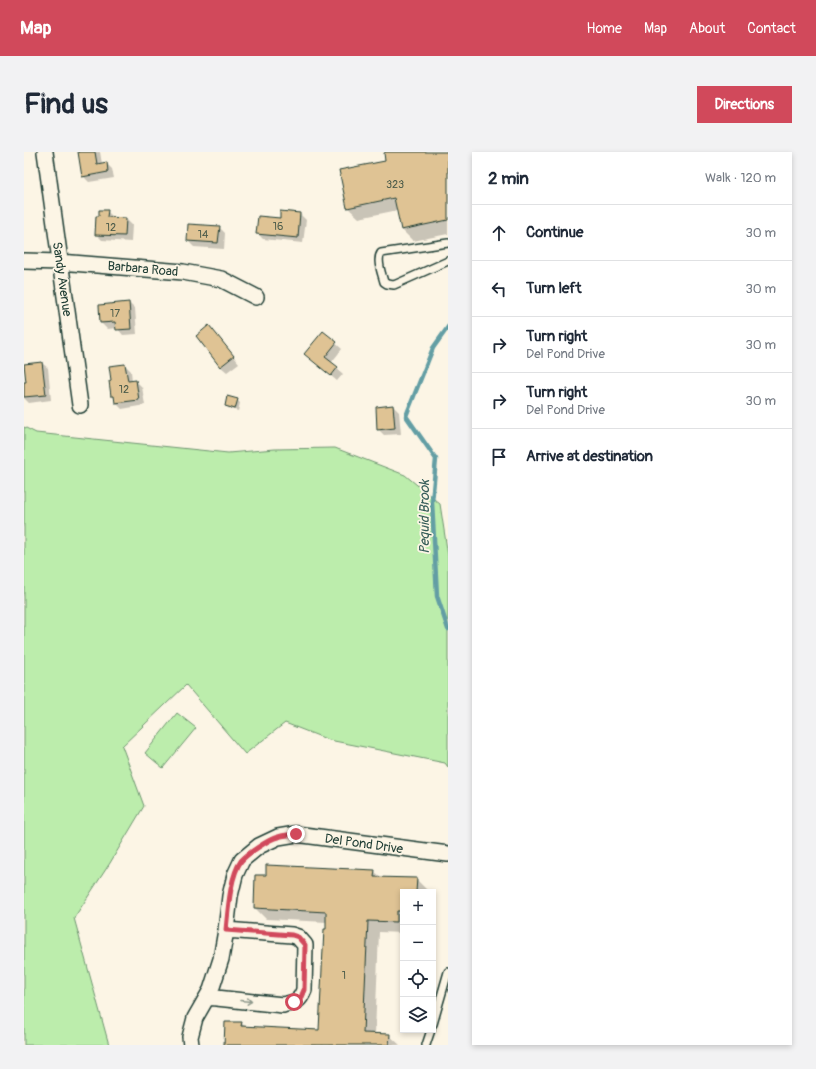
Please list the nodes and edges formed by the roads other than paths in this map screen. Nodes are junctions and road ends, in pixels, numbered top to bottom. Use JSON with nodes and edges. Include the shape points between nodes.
{"nodes":[{"id":1,"x":45,"y":152,"type":"edge"},
{"id":2,"x":448,"y":243,"type":"edge"},
{"id":3,"x":24,"y":261,"type":"edge"},
{"id":4,"x":448,"y":261,"type":"edge"},
{"id":5,"x":60,"y":262,"type":"junction"},
{"id":6,"x":256,"y":297,"type":"dead end"},
{"id":7,"x":80,"y":405,"type":"dead end"},
{"id":8,"x":448,"y":854,"type":"edge"},
{"id":9,"x":226,"y":930,"type":"junction"},
{"id":10,"x":448,"y":972,"type":"edge"},
{"id":11,"x":207,"y":997,"type":"junction"},
{"id":12,"x":436,"y":1014,"type":"edge"},
{"id":13,"x":430,"y":1033,"type":"edge"},
{"id":14,"x":191,"y":1045,"type":"edge"},
{"id":15,"x":426,"y":1045,"type":"edge"}],
"edges":[{"from":1,"to":5,"type":"street","name":"Sandy Avenue"},
{"from":2,"to":4,"type":"lane","via":[[380,253],[379,261],[384,282],[394,285]]},
{"from":3,"to":5,"type":"street","name":"Barbara Road"},
{"from":5,"to":6,"type":"street","name":"Barbara Road","via":[[183,272],[221,279]]},
{"from":5,"to":7,"type":"street","name":"Sandy Avenue"},
{"from":8,"to":9,"type":"street","name":"Del Pond Drive","via":[[296,834],[278,837],[259,846],[242,860],[234,875]]},
{"from":9,"to":11,"type":"street","name":"Del Pond Drive","via":[[221,959]]},
{"from":11,"to":9,"type":"street","one_way":true,"via":[[283,1005],[294,1002],[301,997],[304,990],[305,945],[298,937]]},
{"from":10,"to":12,"type":"lane"},
{"from":11,"to":14,"type":"street","name":"Del Pond Drive","via":[[195,1018],[190,1037]]},
{"from":13,"to":15,"type":"lane"}]}
